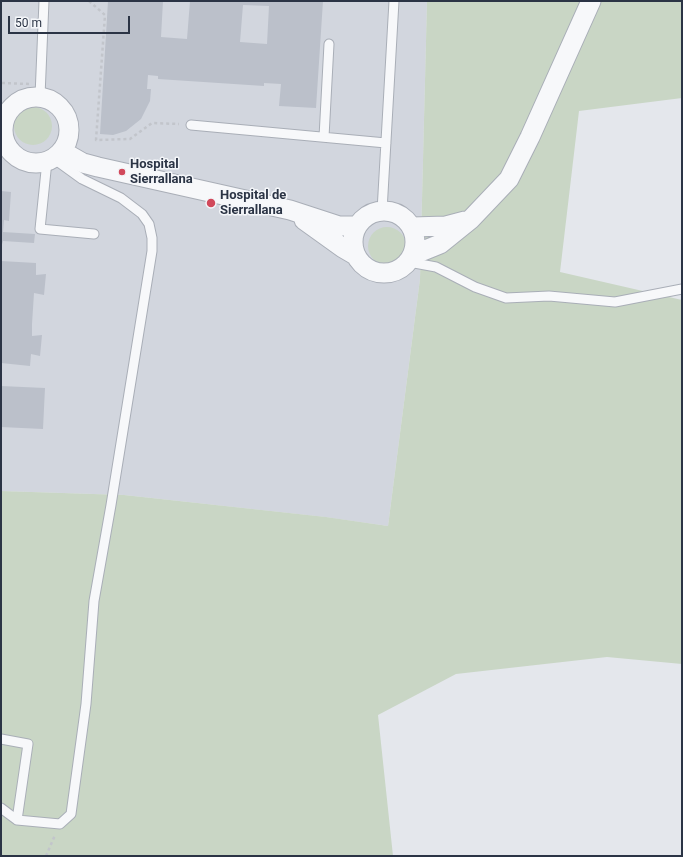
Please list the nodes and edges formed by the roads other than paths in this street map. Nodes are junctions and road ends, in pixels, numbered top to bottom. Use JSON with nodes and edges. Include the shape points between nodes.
{"nodes":[{"id":1,"x":44,"y":1,"type":"edge"},
{"id":2,"x":394,"y":1,"type":"edge"},
{"id":3,"x":591,"y":1,"type":"edge"},
{"id":4,"x":329,"y":44,"type":"dead end"},
{"id":5,"x":40,"y":90,"type":"junction"},
{"id":6,"x":8,"y":103,"type":"edge"},
{"id":7,"x":191,"y":125,"type":"road end"},
{"id":8,"x":324,"y":138,"type":"junction"},
{"id":9,"x":386,"y":143,"type":"junction"},
{"id":10,"x":4,"y":145,"type":"edge"},
{"id":11,"x":54,"y":157,"type":"junction"},
{"id":12,"x":290,"y":210,"type":"junction"},
{"id":13,"x":382,"y":211,"type":"junction"},
{"id":14,"x":471,"y":220,"type":"junction"},
{"id":15,"x":357,"y":226,"type":"junction"},
{"id":16,"x":412,"y":227,"type":"junction"},
{"id":17,"x":94,"y":234,"type":"dead end"},
{"id":18,"x":355,"y":255,"type":"junction"},
{"id":19,"x":411,"y":258,"type":"junction"},
{"id":20,"x":682,"y":289,"type":"edge"},
{"id":21,"x":1,"y":739,"type":"edge"},
{"id":22,"x":1,"y":808,"type":"edge"},
{"id":23,"x":17,"y":820,"type":"junction"}],
"edges":[{"from":1,"to":5,"type":"lane"},
{"from":2,"to":9,"type":"lane"},
{"from":3,"to":14,"type":"street","via":[[509,179]]},
{"from":4,"to":8,"type":"lane"},
{"from":5,"to":6,"type":"street"},
{"from":5,"to":11,"type":"street","via":[[56,103],[67,117],[69,135]]},
{"from":6,"to":10,"type":"street","via":[[10,108],[4,121]]},
{"from":7,"to":8,"type":"lane"},
{"from":8,"to":9,"type":"lane"},
{"from":9,"to":13,"type":"lane"},
{"from":10,"to":11,"type":"street","via":[[12,154],[25,161],[40,163]]},
{"from":11,"to":12,"type":"street"},
{"from":11,"to":17,"type":"lane","via":[[40,229]]},
{"from":11,"to":23,"type":"lane","via":[[82,179],[131,204],[142,214],[149,224],[152,251],[94,601],[86,704],[71,814],[60,824]]},
{"from":12,"to":15,"type":"street","via":[[339,226]]},
{"from":12,"to":18,"type":"street"},
{"from":13,"to":15,"type":"street","via":[[368,216]]},
{"from":13,"to":16,"type":"street","via":[[399,215]]},
{"from":14,"to":16,"type":"street","via":[[446,226]]},
{"from":14,"to":19,"type":"street","via":[[440,244]]},
{"from":15,"to":18,"type":"street","via":[[353,236]]},
{"from":16,"to":19,"type":"street","via":[[415,236]]},
{"from":18,"to":19,"type":"street","via":[[361,264],[380,274],[400,269]]},
{"from":19,"to":20,"type":"lane","via":[[506,298],[549,296],[615,302]]},
{"from":21,"to":23,"type":"lane","via":[[28,744]]},
{"from":22,"to":23,"type":"lane"}]}
